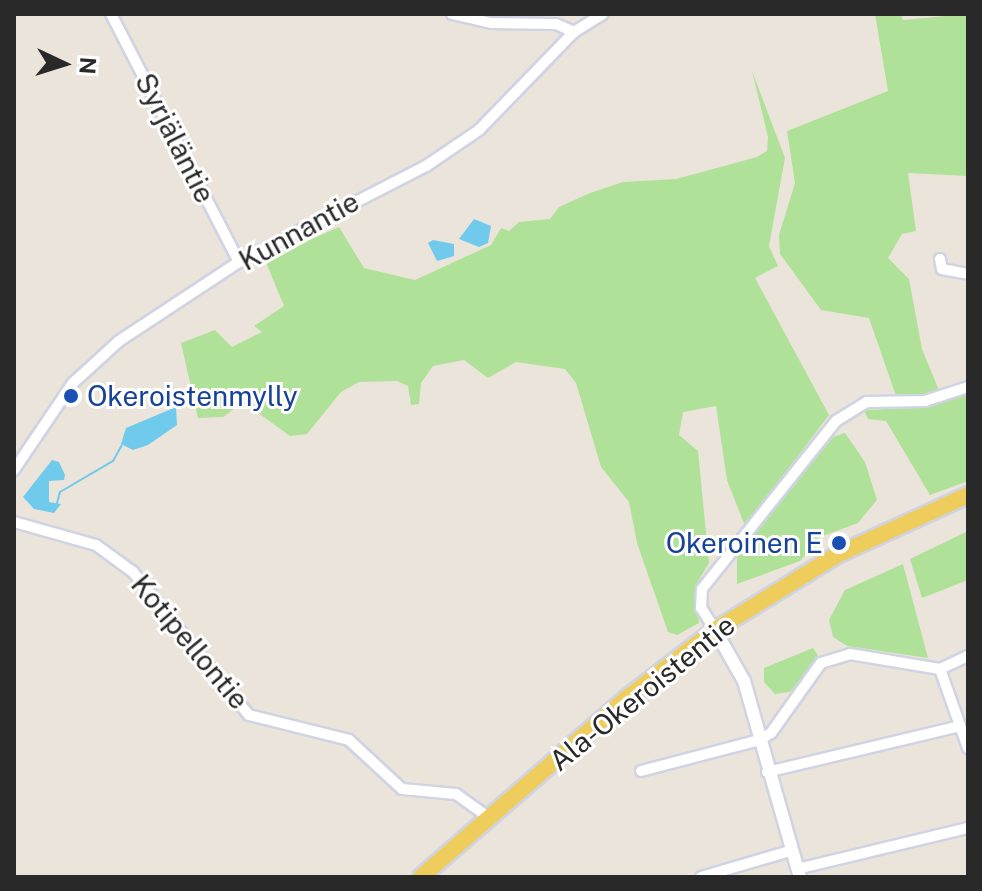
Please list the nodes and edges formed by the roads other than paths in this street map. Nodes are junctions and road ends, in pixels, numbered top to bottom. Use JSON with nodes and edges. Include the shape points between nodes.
{"nodes":[{"id":1,"x":111,"y":14,"type":"edge"},
{"id":2,"x":452,"y":14,"type":"edge"},
{"id":3,"x":603,"y":14,"type":"edge"},
{"id":4,"x":574,"y":32,"type":"junction"},
{"id":5,"x":940,"y":259,"type":"dead end"},
{"id":6,"x":239,"y":262,"type":"junction"},
{"id":7,"x":968,"y":274,"type":"edge"},
{"id":8,"x":968,"y":387,"type":"edge"},
{"id":9,"x":14,"y":470,"type":"edge"},
{"id":10,"x":968,"y":495,"type":"edge"},
{"id":11,"x":14,"y":522,"type":"edge"},
{"id":12,"x":715,"y":630,"type":"junction"},
{"id":13,"x":968,"y":656,"type":"edge"},
{"id":14,"x":940,"y":669,"type":"junction"},
{"id":15,"x":960,"y":726,"type":"junction"},
{"id":16,"x":759,"y":740,"type":"junction"},
{"id":17,"x":968,"y":748,"type":"edge"},
{"id":18,"x":641,"y":771,"type":"dead end"},
{"id":19,"x":767,"y":772,"type":"junction"},
{"id":20,"x":491,"y":819,"type":"junction"},
{"id":21,"x":968,"y":828,"type":"edge"},
{"id":22,"x":790,"y":851,"type":"junction"},
{"id":23,"x":738,"y":872,"type":"edge"},
{"id":24,"x":799,"y":873,"type":"edge"},
{"id":25,"x":421,"y":877,"type":"edge"},
{"id":26,"x":701,"y":877,"type":"edge"}],
"edges":[{"from":1,"to":6,"type":"street","name":"Syrjäläntie"},
{"from":2,"to":4,"type":"street","via":[[491,23],[556,24]]},
{"from":3,"to":4,"type":"street","name":"Kunnantie"},
{"from":4,"to":6,"type":"street","name":"Kunnantie","via":[[479,130],[426,166]]},
{"from":5,"to":7,"type":"street","via":[[942,269]]},
{"from":6,"to":9,"type":"street","name":"Kunnantie","via":[[119,341],[73,383]]},
{"from":8,"to":12,"type":"street","via":[[925,401],[867,402],[836,421],[702,589],[701,608]]},
{"from":10,"to":12,"type":"main road","name":"Ala-Okeroistentie","via":[[837,555]]},
{"from":11,"to":20,"type":"street","name":"Kotipellontie","via":[[96,545],[133,572],[249,715],[349,740],[402,789],[456,794]]},
{"from":12,"to":16,"type":"street","via":[[739,667]]},
{"from":12,"to":20,"type":"main road","name":"Ala-Okeroistentie","via":[[627,698]]},
{"from":13,"to":14,"type":"street"},
{"from":14,"to":15,"type":"street"},
{"from":14,"to":16,"type":"street","via":[[850,654],[821,663],[771,733]]},
{"from":15,"to":17,"type":"street"},
{"from":15,"to":19,"type":"street"},
{"from":16,"to":18,"type":"street"},
{"from":16,"to":19,"type":"street"},
{"from":19,"to":22,"type":"street"},
{"from":20,"to":25,"type":"main road","name":"Ala-Okeroistentie"},
{"from":21,"to":24,"type":"street"},
{"from":22,"to":23,"type":"street"},
{"from":22,"to":24,"type":"street"},
{"from":23,"to":26,"type":"street"}]}
